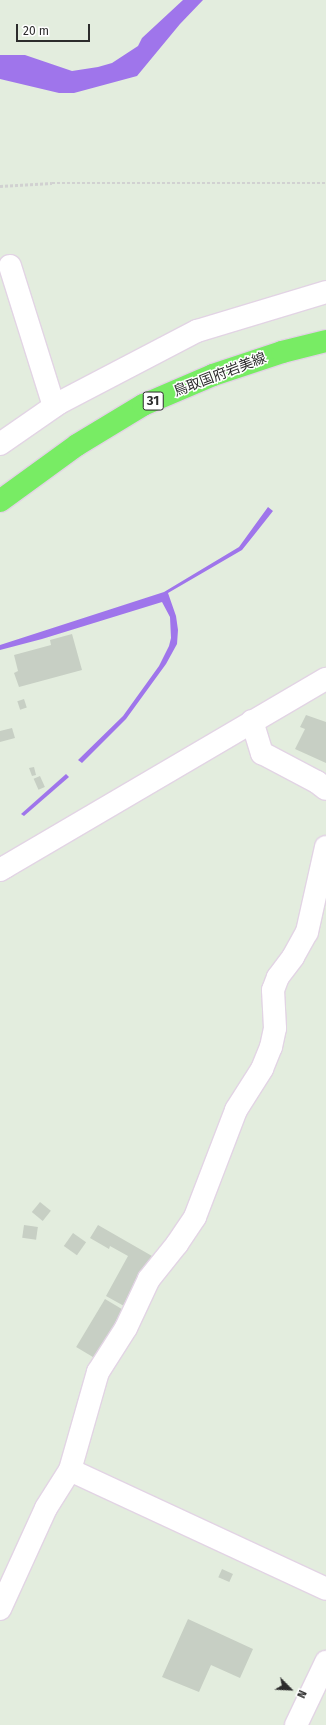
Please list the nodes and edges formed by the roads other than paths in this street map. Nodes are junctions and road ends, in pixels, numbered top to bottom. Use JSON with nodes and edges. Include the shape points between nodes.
{"nodes":[{"id":1,"x":10,"y":266,"type":"dead end"},
{"id":2,"x":326,"y":292,"type":"edge"},
{"id":3,"x":326,"y":341,"type":"edge"},
{"id":4,"x":54,"y":406,"type":"junction"},
{"id":5,"x":0,"y":444,"type":"edge"},
{"id":6,"x":0,"y":502,"type":"edge"},
{"id":7,"x":326,"y":679,"type":"edge"},
{"id":8,"x":252,"y":721,"type":"junction"},
{"id":9,"x":326,"y":789,"type":"edge"},
{"id":10,"x":326,"y":847,"type":"edge"},
{"id":11,"x":2,"y":869,"type":"edge"},
{"id":12,"x":70,"y":1470,"type":"junction"},
{"id":13,"x":326,"y":1589,"type":"edge"},
{"id":14,"x":0,"y":1609,"type":"edge"},
{"id":15,"x":326,"y":1662,"type":"edge"},
{"id":16,"x":296,"y":1725,"type":"edge"}],
"edges":[{"from":1,"to":4,"type":"street"},
{"from":2,"to":4,"type":"street","via":[[197,331]]},
{"from":3,"to":6,"type":"main road","name":"鳥取国府岩美線","number":"31","via":[[282,352],[213,375],[143,405],[77,445]]},
{"from":4,"to":5,"type":"street"},
{"from":7,"to":8,"type":"street"},
{"from":8,"to":9,"type":"street","via":[[262,753]]},
{"from":8,"to":11,"type":"street"},
{"from":10,"to":12,"type":"street","via":[[307,932],[278,977],[273,990],[275,1028],[262,1069],[236,1110],[195,1217],[149,1279],[126,1328],[98,1372]]},
{"from":12,"to":13,"type":"street"},
{"from":12,"to":14,"type":"street","via":[[46,1508]]},
{"from":15,"to":16,"type":"street"}]}
